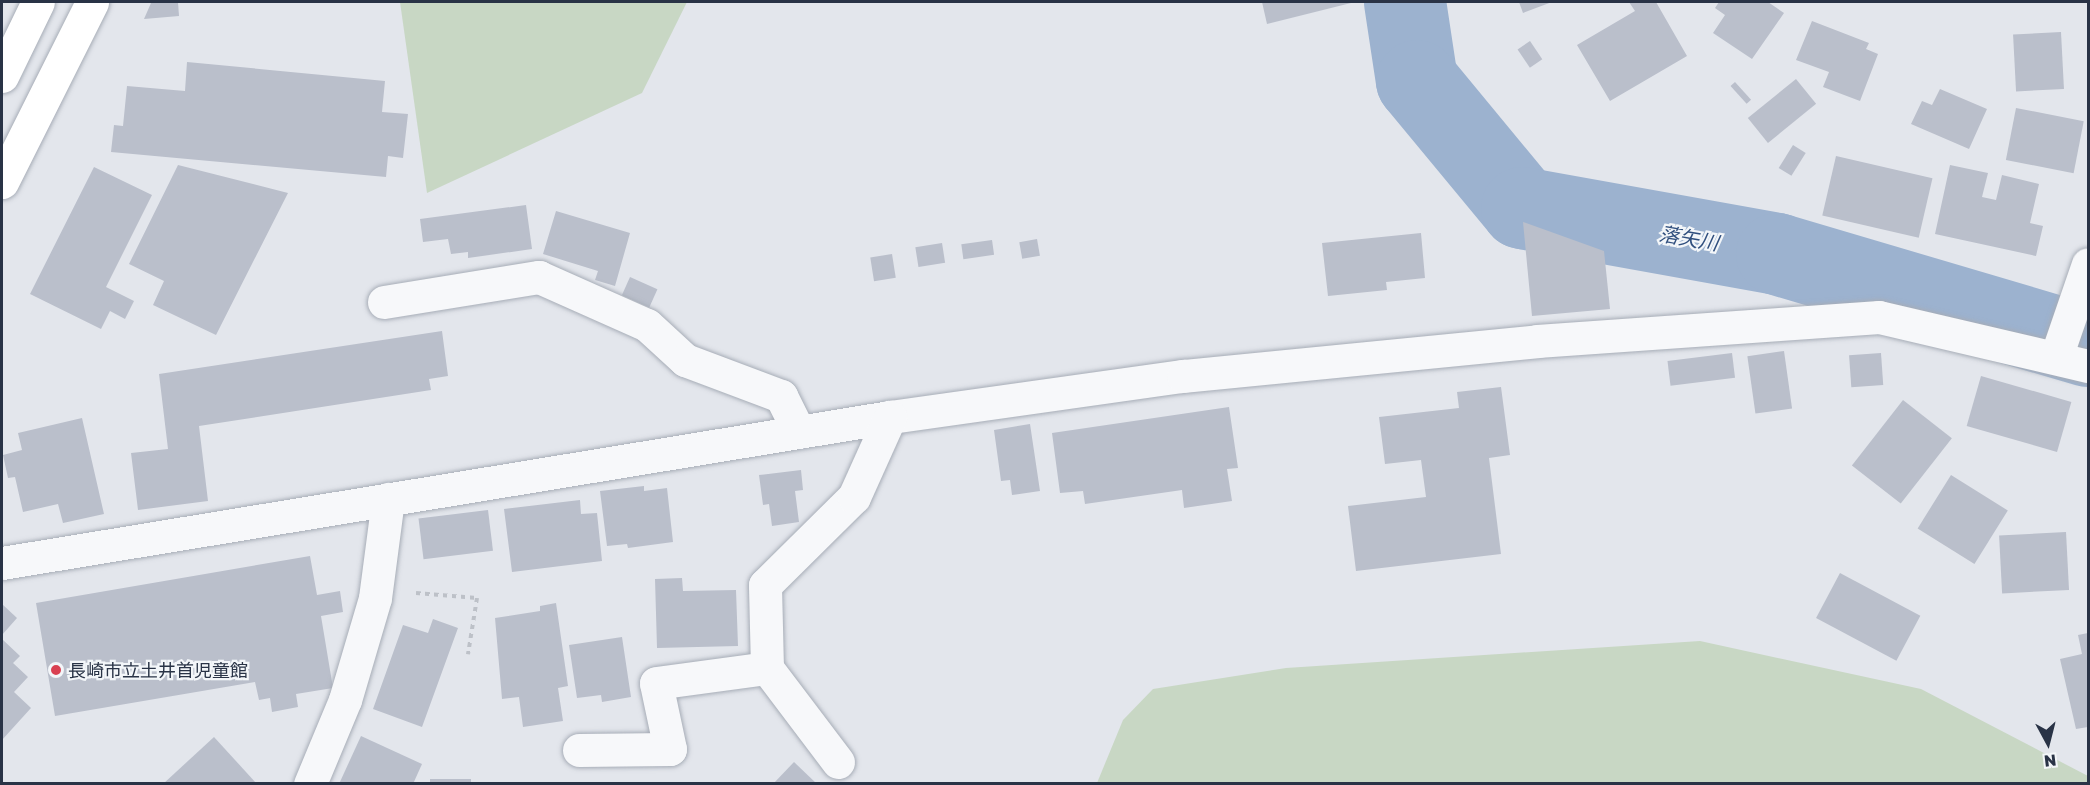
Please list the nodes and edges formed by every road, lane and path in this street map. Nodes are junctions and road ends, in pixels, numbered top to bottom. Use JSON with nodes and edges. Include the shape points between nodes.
{"nodes":[{"id":1,"x":38,"y":2,"type":"edge"},
{"id":2,"x":92,"y":2,"type":"edge"},
{"id":3,"x":2,"y":76,"type":"edge"},
{"id":4,"x":2,"y":182,"type":"edge"},
{"id":5,"x":2088,"y":264,"type":"edge"},
{"id":6,"x":384,"y":302,"type":"dead end"},
{"id":7,"x":2056,"y":357,"type":"junction"},
{"id":8,"x":2088,"y":366,"type":"edge"},
{"id":9,"x":890,"y":417,"type":"junction"},
{"id":10,"x":799,"y":432,"type":"junction"},
{"id":11,"x":388,"y":499,"type":"junction"},
{"id":12,"x":2,"y":563,"type":"edge"},
{"id":13,"x":376,"y":590,"type":"junction"},
{"id":14,"x":468,"y":654,"type":"dead end"},
{"id":15,"x":767,"y":668,"type":"junction"},
{"id":16,"x":579,"y":750,"type":"dead end"},
{"id":17,"x":838,"y":762,"type":"dead end"},
{"id":18,"x":310,"y":783,"type":"edge"}],
"edges":[{"from":1,"to":3,"type":"highway"},
{"from":2,"to":4,"type":"highway"},
{"from":5,"to":7,"type":"street"},
{"from":6,"to":10,"type":"street","via":[[539,277],[647,325],[685,360],[781,396]]},
{"from":7,"to":8,"type":"street"},
{"from":7,"to":9,"type":"street","via":[[1879,317],[1537,341],[1207,374]]},
{"from":9,"to":10,"type":"street"},
{"from":9,"to":15,"type":"street","via":[[854,497],[765,585]]},
{"from":10,"to":11,"type":"street"},
{"from":11,"to":12,"type":"street"},
{"from":11,"to":13,"type":"street"},
{"from":13,"to":14,"type":"path","via":[[477,598]]},
{"from":13,"to":18,"type":"street","via":[[345,700]]},
{"from":15,"to":16,"type":"street","via":[[656,683],[669,749]]},
{"from":15,"to":17,"type":"street"}]}
